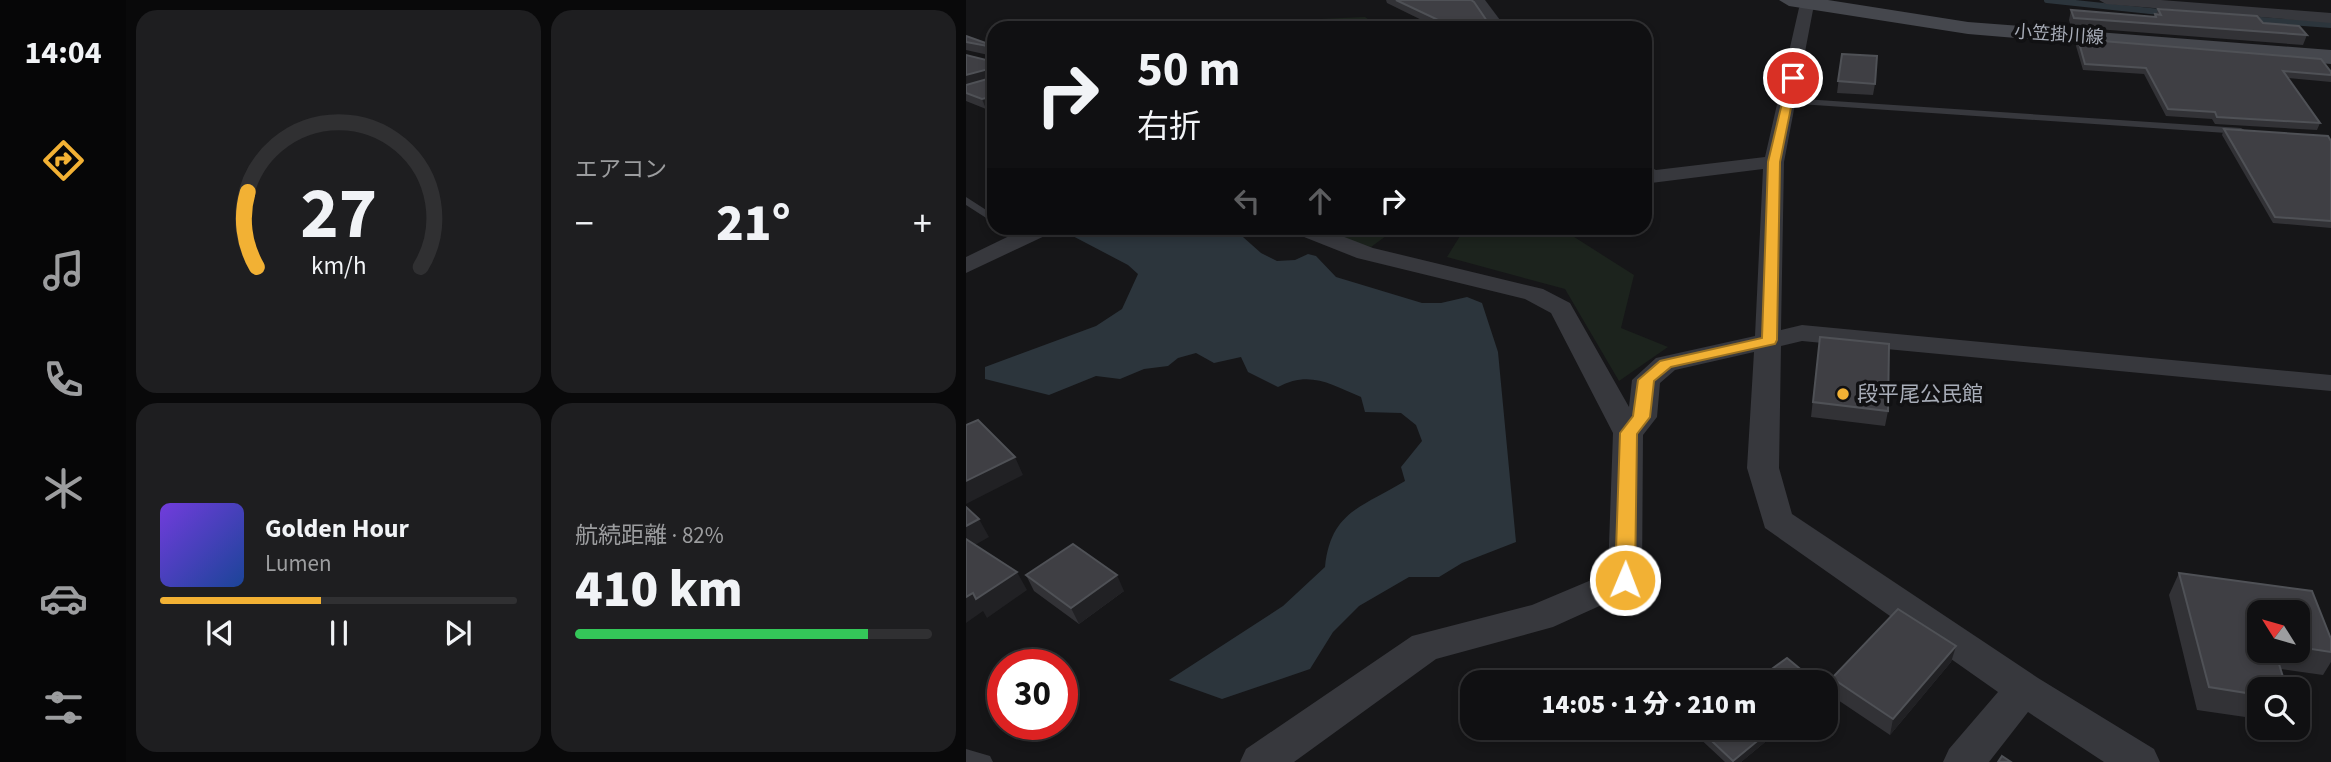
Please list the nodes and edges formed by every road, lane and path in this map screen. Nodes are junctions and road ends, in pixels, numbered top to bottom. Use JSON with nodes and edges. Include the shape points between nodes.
{"nodes":[{"id":1,"x":1478,"y":0,"type":"edge"},
{"id":2,"x":1789,"y":0,"type":"edge"},
{"id":3,"x":2106,"y":0,"type":"edge"},
{"id":4,"x":1814,"y":2,"type":"edge"},
{"id":5,"x":2331,"y":18,"type":"edge"},
{"id":6,"x":1493,"y":21,"type":"edge"},
{"id":7,"x":2331,"y":57,"type":"edge"},
{"id":8,"x":1788,"y":101,"type":"junction"},
{"id":9,"x":2248,"y":132,"type":"edge"},
{"id":10,"x":1774,"y":162,"type":"junction"},
{"id":11,"x":1652,"y":177,"type":"edge"},
{"id":12,"x":966,"y":200,"type":"edge"},
{"id":13,"x":987,"y":215,"type":"edge"},
{"id":14,"x":1012,"y":235,"type":"edge"},
{"id":15,"x":1320,"y":235,"type":"edge"},
{"id":16,"x":966,"y":266,"type":"edge"},
{"id":17,"x":1770,"y":340,"type":"junction"},
{"id":18,"x":2331,"y":383,"type":"edge"},
{"id":19,"x":1628,"y":433,"type":"junction"},
{"id":20,"x":2024,"y":689,"type":"junction"},
{"id":21,"x":966,"y":758,"type":"edge"},
{"id":22,"x":983,"y":762,"type":"edge"},
{"id":23,"x":1261,"y":762,"type":"edge"},
{"id":24,"x":1964,"y":762,"type":"edge"},
{"id":25,"x":2139,"y":762,"type":"edge"}],
"edges":[{"from":1,"to":6,"type":"street"},
{"from":2,"to":4,"type":"main road","name":"小笠掛川線"},
{"from":3,"to":5,"type":"street"},
{"from":4,"to":7,"type":"main road","name":"小笠掛川線","via":[[1968,28]]},
{"from":4,"to":8,"type":"street","via":[[1806,8]]},
{"from":8,"to":9,"type":"lane"},
{"from":8,"to":10,"type":"street"},
{"from":10,"to":11,"type":"street"},
{"from":10,"to":17,"type":"street"},
{"from":12,"to":13,"type":"lane"},
{"from":14,"to":16,"type":"street"},
{"from":15,"to":19,"type":"street","via":[[1365,253],[1534,294],[1560,308]]},
{"from":17,"to":18,"type":"street","via":[[1802,332]]},
{"from":17,"to":19,"type":"street","via":[[1666,364],[1646,380],[1642,417]]},
{"from":17,"to":20,"type":"street","via":[[1763,468],[1777,520]]},
{"from":19,"to":23,"type":"street","via":[[1625,580],[1540,617],[1425,647]]},
{"from":20,"to":24,"type":"street"},
{"from":20,"to":25,"type":"street"},
{"from":21,"to":22,"type":"lane"}]}
